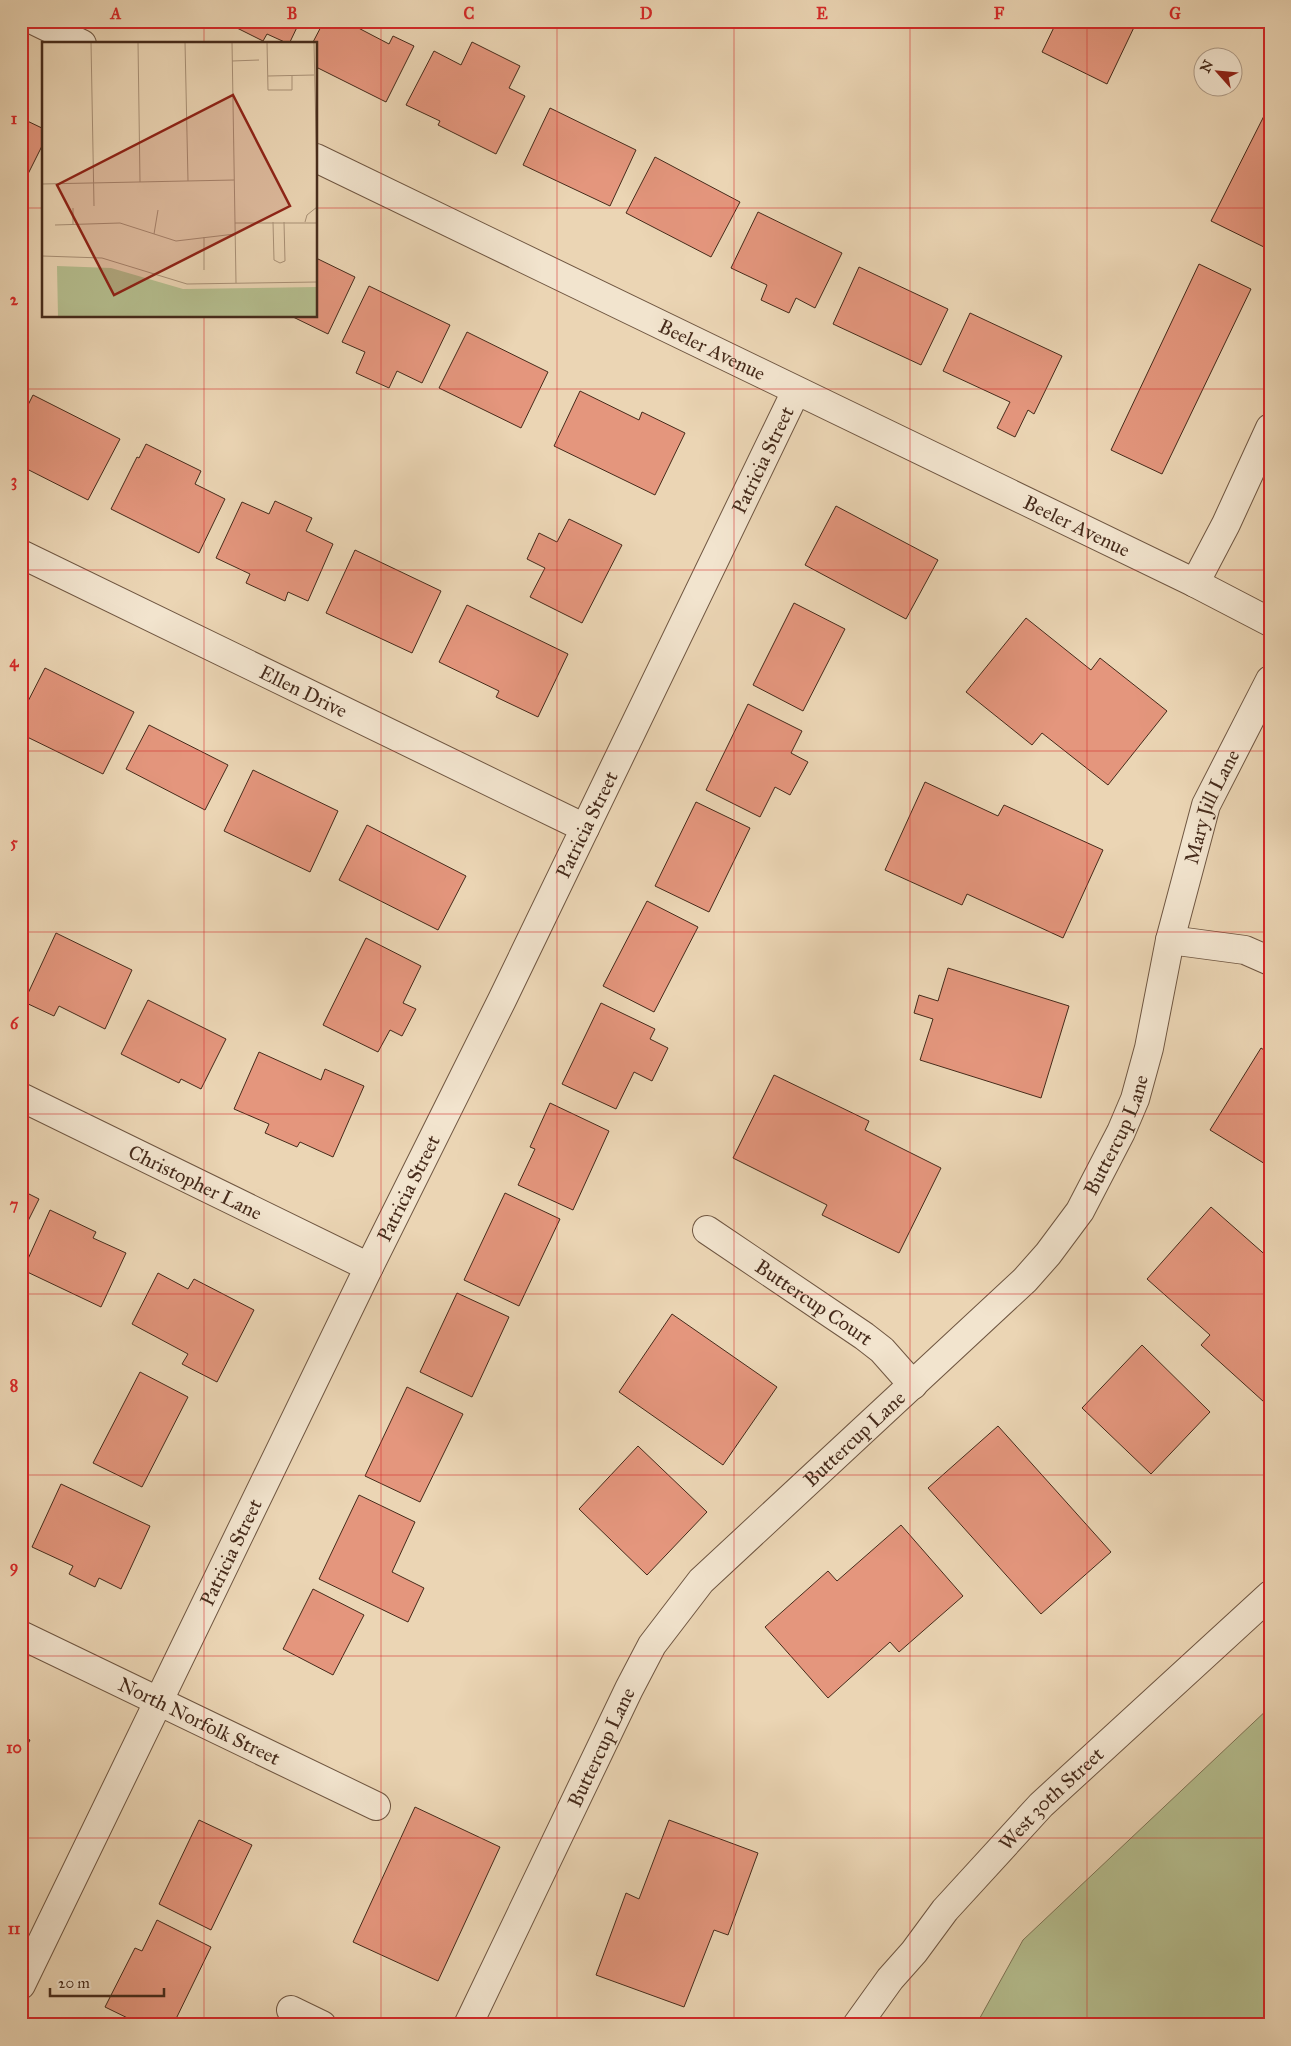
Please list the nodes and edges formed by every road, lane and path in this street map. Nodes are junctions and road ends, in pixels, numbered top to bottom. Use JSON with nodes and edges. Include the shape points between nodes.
{"nodes":[{"id":1,"x":35,"y":21,"type":"edge"},
{"id":2,"x":78,"y":42,"type":"edge"},
{"id":3,"x":318,"y":159,"type":"edge"},
{"id":4,"x":796,"y":391,"type":"junction"},
{"id":5,"x":1270,"y":428,"type":"edge"},
{"id":6,"x":21,"y":554,"type":"edge"},
{"id":7,"x":1196,"y":583,"type":"junction"},
{"id":8,"x":1270,"y":622,"type":"edge"},
{"id":9,"x":1270,"y":680,"type":"edge"},
{"id":10,"x":585,"y":828,"type":"junction"},
{"id":11,"x":1170,"y":940,"type":"junction"},
{"id":12,"x":1270,"y":960,"type":"edge"},
{"id":13,"x":21,"y":1097,"type":"edge"},
{"id":14,"x":707,"y":1230,"type":"dead end"},
{"id":15,"x":369,"y":1268,"type":"junction"},
{"id":16,"x":913,"y":1385,"type":"junction"},
{"id":17,"x":1270,"y":1595,"type":"edge"},
{"id":18,"x":21,"y":1636,"type":"edge"},
{"id":19,"x":159,"y":1702,"type":"junction"},
{"id":20,"x":376,"y":1806,"type":"dead end"},
{"id":21,"x":21,"y":1984,"type":"edge"},
{"id":22,"x":291,"y":2010,"type":"dead end"},
{"id":23,"x":322,"y":2025,"type":"edge"},
{"id":24,"x":468,"y":2025,"type":"edge"},
{"id":25,"x":857,"y":2025,"type":"edge"}],
"edges":[{"from":1,"to":2,"type":"street"},
{"from":3,"to":4,"type":"street","name":"Beeler Avenue"},
{"from":4,"to":7,"type":"street","name":"Beeler Avenue"},
{"from":4,"to":10,"type":"street","name":"Patricia Street"},
{"from":5,"to":7,"type":"street"},
{"from":6,"to":10,"type":"street","name":"Ellen Drive"},
{"from":7,"to":8,"type":"street","name":"Beeler Avenue"},
{"from":9,"to":11,"type":"street","name":"Mary Jill Lane","via":[[1206,805]]},
{"from":10,"to":15,"type":"street","name":"Patricia Street"},
{"from":11,"to":12,"type":"street","via":[[1245,950]]},
{"from":11,"to":16,"type":"street","name":"Buttercup Lane","via":[[1140,1082],[1121,1132],[1080,1211],[1025,1280]]},
{"from":13,"to":15,"type":"street","name":"Christopher Lane"},
{"from":14,"to":16,"type":"street","name":"Buttercup Court","via":[[864,1336],[882,1350]]},
{"from":15,"to":19,"type":"street","name":"Patricia Street"},
{"from":16,"to":24,"type":"street","name":"Buttercup Lane","via":[[701,1581],[652,1645]]},
{"from":17,"to":25,"type":"street","name":"West 30th Street","via":[[1041,1805],[945,1910]]},
{"from":18,"to":19,"type":"street","name":"North Norfolk Street"},
{"from":19,"to":20,"type":"street","name":"North Norfolk Street"},
{"from":19,"to":21,"type":"street","name":"Patricia Street"},
{"from":22,"to":23,"type":"street"}]}
